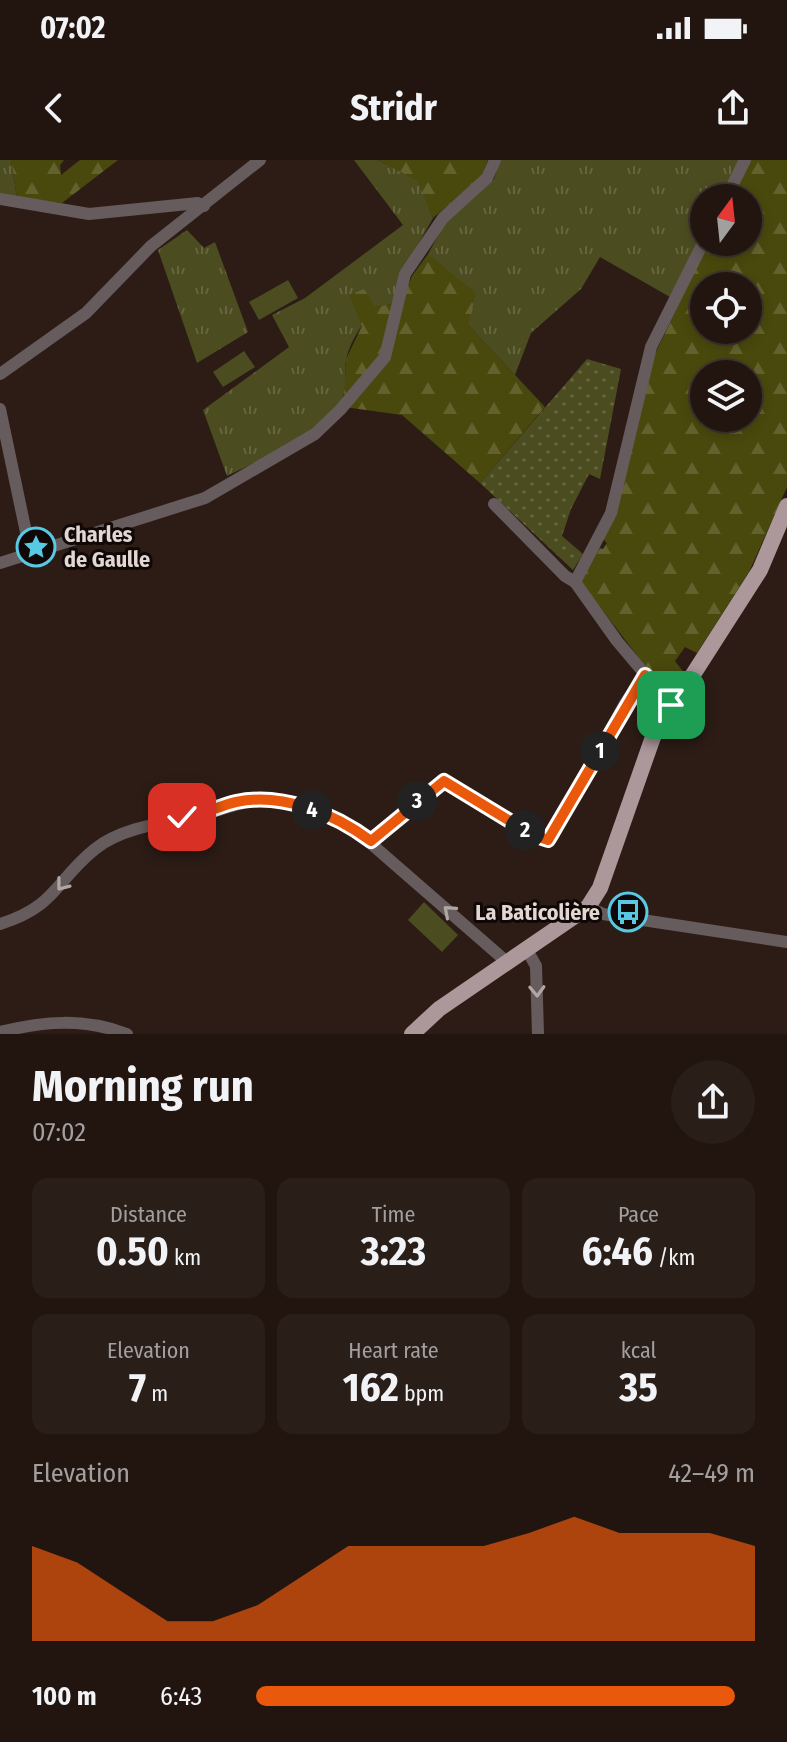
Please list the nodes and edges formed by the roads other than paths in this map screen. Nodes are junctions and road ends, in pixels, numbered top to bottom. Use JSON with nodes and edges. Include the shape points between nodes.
{"nodes":[{"id":1,"x":260,"y":160,"type":"edge"},
{"id":2,"x":495,"y":160,"type":"edge"},
{"id":3,"x":745,"y":160,"type":"edge"},
{"id":4,"x":733,"y":184,"type":"edge"},
{"id":5,"x":0,"y":199,"type":"edge"},
{"id":6,"x":204,"y":206,"type":"junction"},
{"id":7,"x":696,"y":256,"type":"edge"},
{"id":8,"x":0,"y":374,"type":"edge"},
{"id":9,"x":0,"y":409,"type":"edge"},
{"id":10,"x":494,"y":504,"type":"dead end"},
{"id":11,"x":787,"y":506,"type":"edge"},
{"id":12,"x":31,"y":556,"type":"junction"},
{"id":13,"x":0,"y":563,"type":"edge"},
{"id":14,"x":575,"y":582,"type":"junction"},
{"id":15,"x":645,"y":675,"type":"junction"},
{"id":16,"x":671,"y":705,"type":"junction"},
{"id":17,"x":371,"y":841,"type":"junction"},
{"id":18,"x":588,"y":907,"type":"junction"},
{"id":19,"x":0,"y":924,"type":"edge"},
{"id":20,"x":787,"y":942,"type":"edge"},
{"id":21,"x":527,"y":950,"type":"junction"},
{"id":22,"x":508,"y":963,"type":"junction"},
{"id":23,"x":0,"y":1032,"type":"edge"},
{"id":24,"x":127,"y":1034,"type":"edge"},
{"id":25,"x":412,"y":1034,"type":"edge"},
{"id":26,"x":538,"y":1034,"type":"edge"}],
"edges":[{"from":1,"to":6,"type":"street"},
{"from":2,"to":12,"type":"street","via":[[487,178],[443,218],[405,274],[385,357],[315,434],[205,498]]},
{"from":3,"to":4,"type":"street"},
{"from":5,"to":6,"type":"street","via":[[89,214]]},
{"from":6,"to":8,"type":"street","via":[[151,246],[86,313]]},
{"from":7,"to":14,"type":"street","via":[[651,347],[611,513]]},
{"from":9,"to":12,"type":"street"},
{"from":10,"to":14,"type":"street"},
{"from":11,"to":16,"type":"main road","via":[[760,570]]},
{"from":12,"to":13,"type":"street"},
{"from":14,"to":15,"type":"street"},
{"from":15,"to":16,"type":"street"},
{"from":15,"to":17,"type":"street","via":[[548,840],[449,782],[427,792]]},
{"from":16,"to":18,"type":"main road","via":[[644,757],[600,888]]},
{"from":17,"to":19,"type":"street","one_way":true,"via":[[327,814],[274,801],[236,802],[116,836],[75,867],[49,900]]},
{"from":22,"to":17,"type":"street","one_way":true},
{"from":18,"to":20,"type":"street","via":[[603,914]]},
{"from":18,"to":21,"type":"main road"},
{"from":21,"to":22,"type":"main road"},
{"from":21,"to":26,"type":"street","one_way":true,"via":[[536,966]]},
{"from":22,"to":25,"type":"main road","via":[[439,1009]]},
{"from":23,"to":24,"type":"street","via":[[63,1021]]}]}
